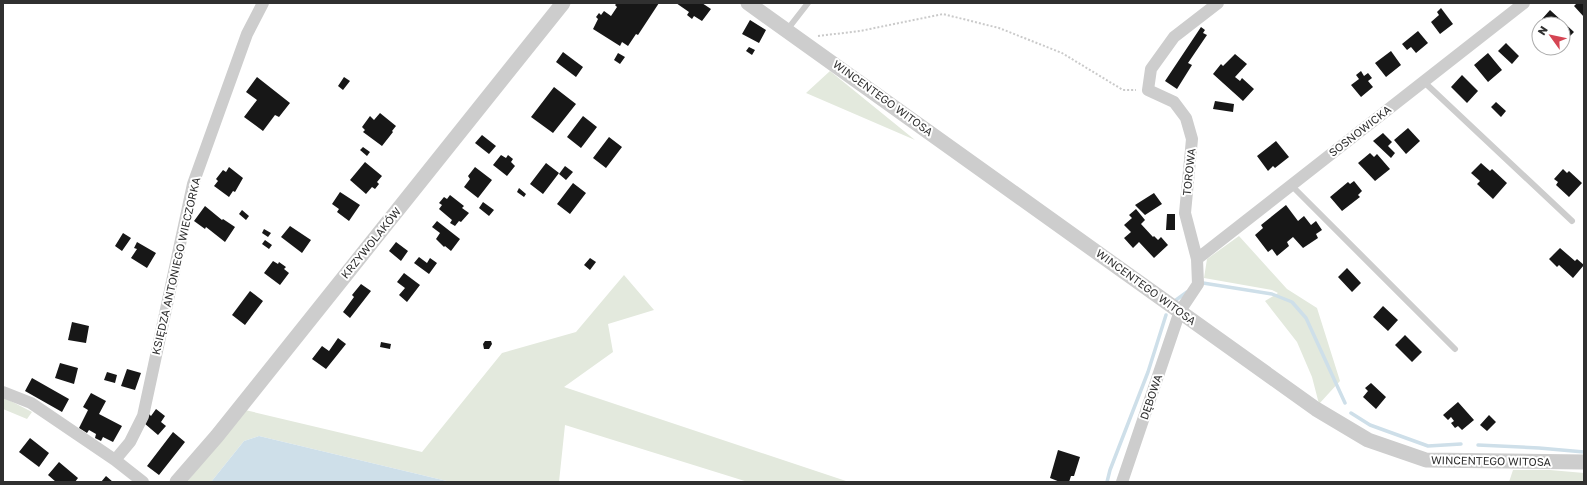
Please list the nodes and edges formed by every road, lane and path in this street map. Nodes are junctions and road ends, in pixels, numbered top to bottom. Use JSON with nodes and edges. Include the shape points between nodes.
{"nodes":[{"id":1,"x":263,"y":3,"type":"edge"},
{"id":2,"x":563,"y":3,"type":"edge"},
{"id":3,"x":748,"y":3,"type":"edge"},
{"id":4,"x":808,"y":3,"type":"edge"},
{"id":5,"x":1218,"y":3,"type":"edge"},
{"id":6,"x":1524,"y":3,"type":"edge"},
{"id":7,"x":793,"y":34,"type":"junction"},
{"id":8,"x":1424,"y":81,"type":"junction"},
{"id":9,"x":1148,"y":90,"type":"junction"},
{"id":10,"x":1291,"y":186,"type":"junction"},
{"id":11,"x":1572,"y":221,"type":"dead end"},
{"id":12,"x":1197,"y":259,"type":"junction"},
{"id":13,"x":1180,"y":311,"type":"junction"},
{"id":14,"x":1455,"y":349,"type":"dead end"},
{"id":15,"x":3,"y":392,"type":"edge"},
{"id":16,"x":115,"y":460,"type":"junction"},
{"id":17,"x":1584,"y":462,"type":"edge"},
{"id":18,"x":142,"y":482,"type":"edge"},
{"id":19,"x":177,"y":482,"type":"edge"},
{"id":20,"x":1122,"y":482,"type":"edge"}],
"edges":[{"from":1,"to":16,"type":"street","name":"KSIĘDZA ANTONIEGO WIECZORKA","via":[[247,34],[193,184],[143,416],[130,442]]},
{"from":2,"to":19,"type":"street","name":"KRZYWOLAKÓW","via":[[217,436]]},
{"from":3,"to":7,"type":"street","name":"WINCENTEGO WITOSA"},
{"from":4,"to":7,"type":"lane"},
{"from":5,"to":9,"type":"street","via":[[1174,37],[1151,69]]},
{"from":6,"to":8,"type":"street","name":"SOSNOWICKA"},
{"from":7,"to":9,"type":"path","via":[[860,31],[943,14],[999,28],[1062,53],[1123,90]]},
{"from":7,"to":13,"type":"street","name":"WINCENTEGO WITOSA"},
{"from":8,"to":10,"type":"street","name":"SOSNOWICKA"},
{"from":8,"to":11,"type":"lane"},
{"from":9,"to":12,"type":"street","name":"TOROWA","via":[[1174,102],[1186,118],[1192,139],[1185,213]]},
{"from":10,"to":12,"type":"street","name":"SOSNOWICKA"},
{"from":10,"to":14,"type":"lane"},
{"from":12,"to":13,"type":"street","name":"TOROWA","via":[[1198,284]]},
{"from":13,"to":17,"type":"street","name":"WINCENTEGO WITOSA","via":[[1316,409],[1368,440],[1426,460]]},
{"from":13,"to":20,"type":"street","name":"DĘBOWA"},
{"from":15,"to":16,"type":"street","via":[[31,403]]},
{"from":16,"to":18,"type":"street"}]}
